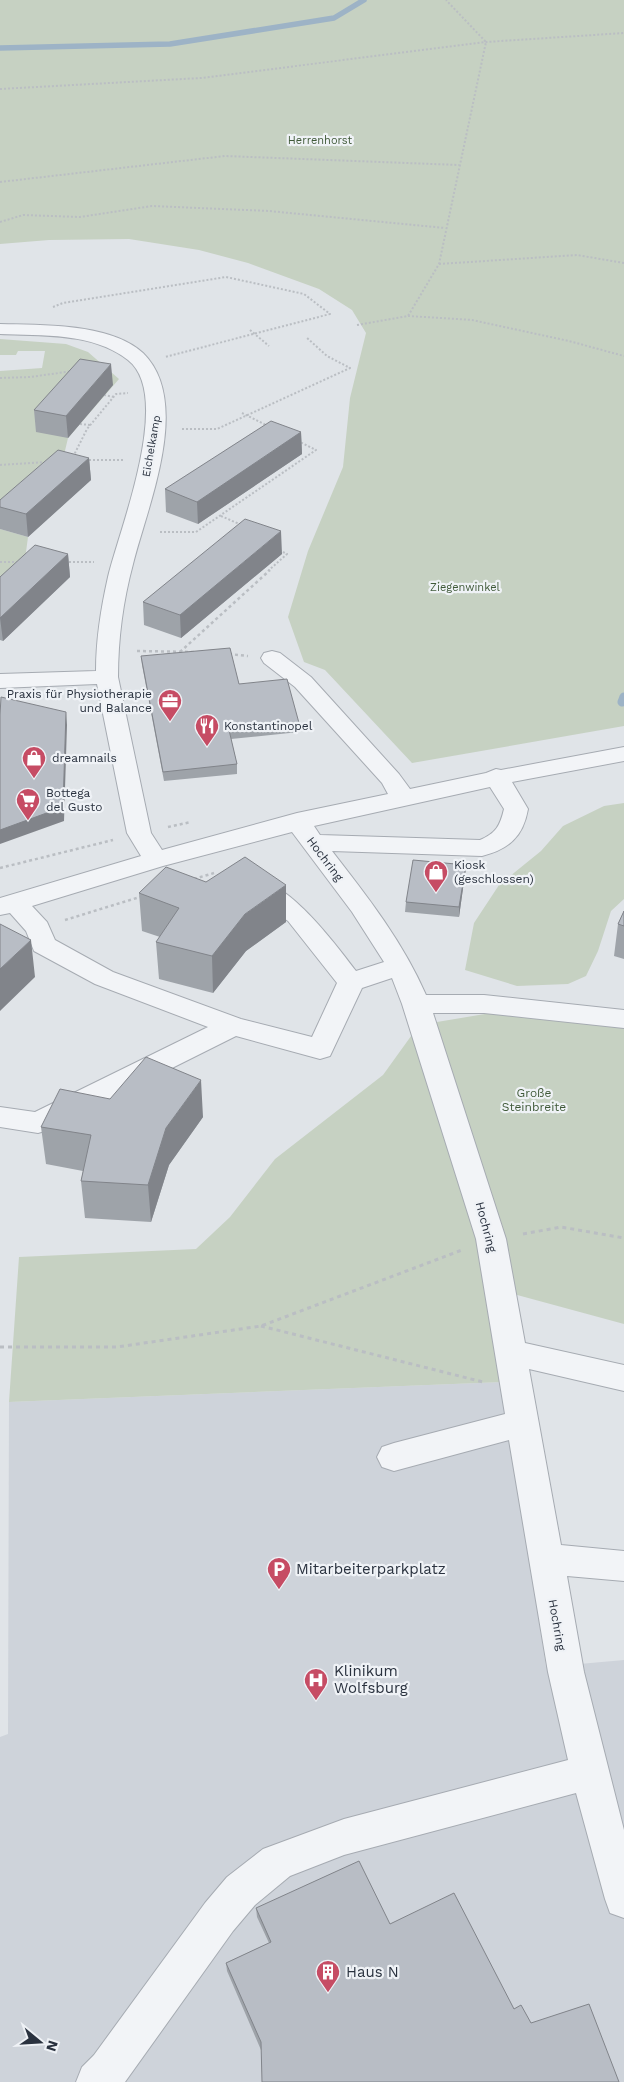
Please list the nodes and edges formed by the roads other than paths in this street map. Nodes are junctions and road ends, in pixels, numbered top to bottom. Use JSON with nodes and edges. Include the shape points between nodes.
{"nodes":[{"id":1,"x":8,"y":330,"type":"edge"},
{"id":2,"x":272,"y":658,"type":"road end"},
{"id":3,"x":107,"y":676,"type":"junction"},
{"id":4,"x":0,"y":681,"type":"edge"},
{"id":5,"x":624,"y":754,"type":"edge"},
{"id":6,"x":496,"y":776,"type":"junction"},
{"id":7,"x":402,"y":796,"type":"junction"},
{"id":8,"x":304,"y":832,"type":"junction"},
{"id":9,"x":155,"y":859,"type":"junction"},
{"id":10,"x":242,"y":877,"type":"edge"},
{"id":11,"x":8,"y":905,"type":"edge"},
{"id":12,"x":400,"y":966,"type":"junction"},
{"id":13,"x":351,"y":982,"type":"junction"},
{"id":14,"x":416,"y":1004,"type":"junction"},
{"id":15,"x":624,"y":1019,"type":"edge"},
{"id":16,"x":233,"y":1026,"type":"junction"},
{"id":17,"x":0,"y":1117,"type":"edge"},
{"id":18,"x":510,"y":1352,"type":"junction"},
{"id":19,"x":624,"y":1378,"type":"edge"},
{"id":20,"x":521,"y":1423,"type":"junction"},
{"id":21,"x":394,"y":1457,"type":"dead end"},
{"id":22,"x":546,"y":1559,"type":"junction"},
{"id":23,"x":624,"y":1566,"type":"edge"},
{"id":24,"x":589,"y":1772,"type":"junction"},
{"id":25,"x":624,"y":1899,"type":"edge"},
{"id":26,"x":97,"y":2082,"type":"edge"}],
"edges":[{"from":1,"to":3,"type":"street","name":"Eichelkamp","via":[[54,332],[102,340],[143,364],[156,390],[157,412],[150,461],[111,611],[106,651]]},
{"from":2,"to":7,"type":"street","via":[[303,682]]},
{"from":3,"to":4,"type":"street"},
{"from":3,"to":9,"type":"street","name":"Eichelkamp","via":[[139,833]]},
{"from":5,"to":6,"type":"street","name":"Hochring"},
{"from":6,"to":7,"type":"street","name":"Hochring"},
{"from":6,"to":8,"type":"street","via":[[516,809],[513,827],[501,842],[482,848]]},
{"from":7,"to":8,"type":"street","name":"Hochring"},
{"from":8,"to":9,"type":"street","name":"Hochring"},
{"from":8,"to":12,"type":"street","name":"Hochring","via":[[361,906]]},
{"from":9,"to":11,"type":"street","name":"Hochring"},
{"from":10,"to":13,"type":"street","via":[[297,915]]},
{"from":11,"to":16,"type":"street","via":[[38,928],[43,945],[104,978]]},
{"from":12,"to":13,"type":"street"},
{"from":12,"to":14,"type":"street","name":"Hochring"},
{"from":13,"to":16,"type":"street","via":[[320,1049]]},
{"from":14,"to":15,"type":"street","via":[[484,1004]]},
{"from":14,"to":18,"type":"street","name":"Hochring","via":[[491,1239]]},
{"from":16,"to":17,"type":"street","via":[[38,1123]]},
{"from":18,"to":19,"type":"street"},
{"from":18,"to":20,"type":"street","name":"Hochring"},
{"from":20,"to":21,"type":"street"},
{"from":20,"to":22,"type":"street","name":"Hochring"},
{"from":22,"to":23,"type":"street"},
{"from":22,"to":24,"type":"street","name":"Hochring","via":[[566,1672]]},
{"from":24,"to":25,"type":"street","name":"Hochring"},
{"from":24,"to":26,"type":"street","via":[[344,1837],[277,1862],[241,1892],[219,1917],[109,2070]]}]}
